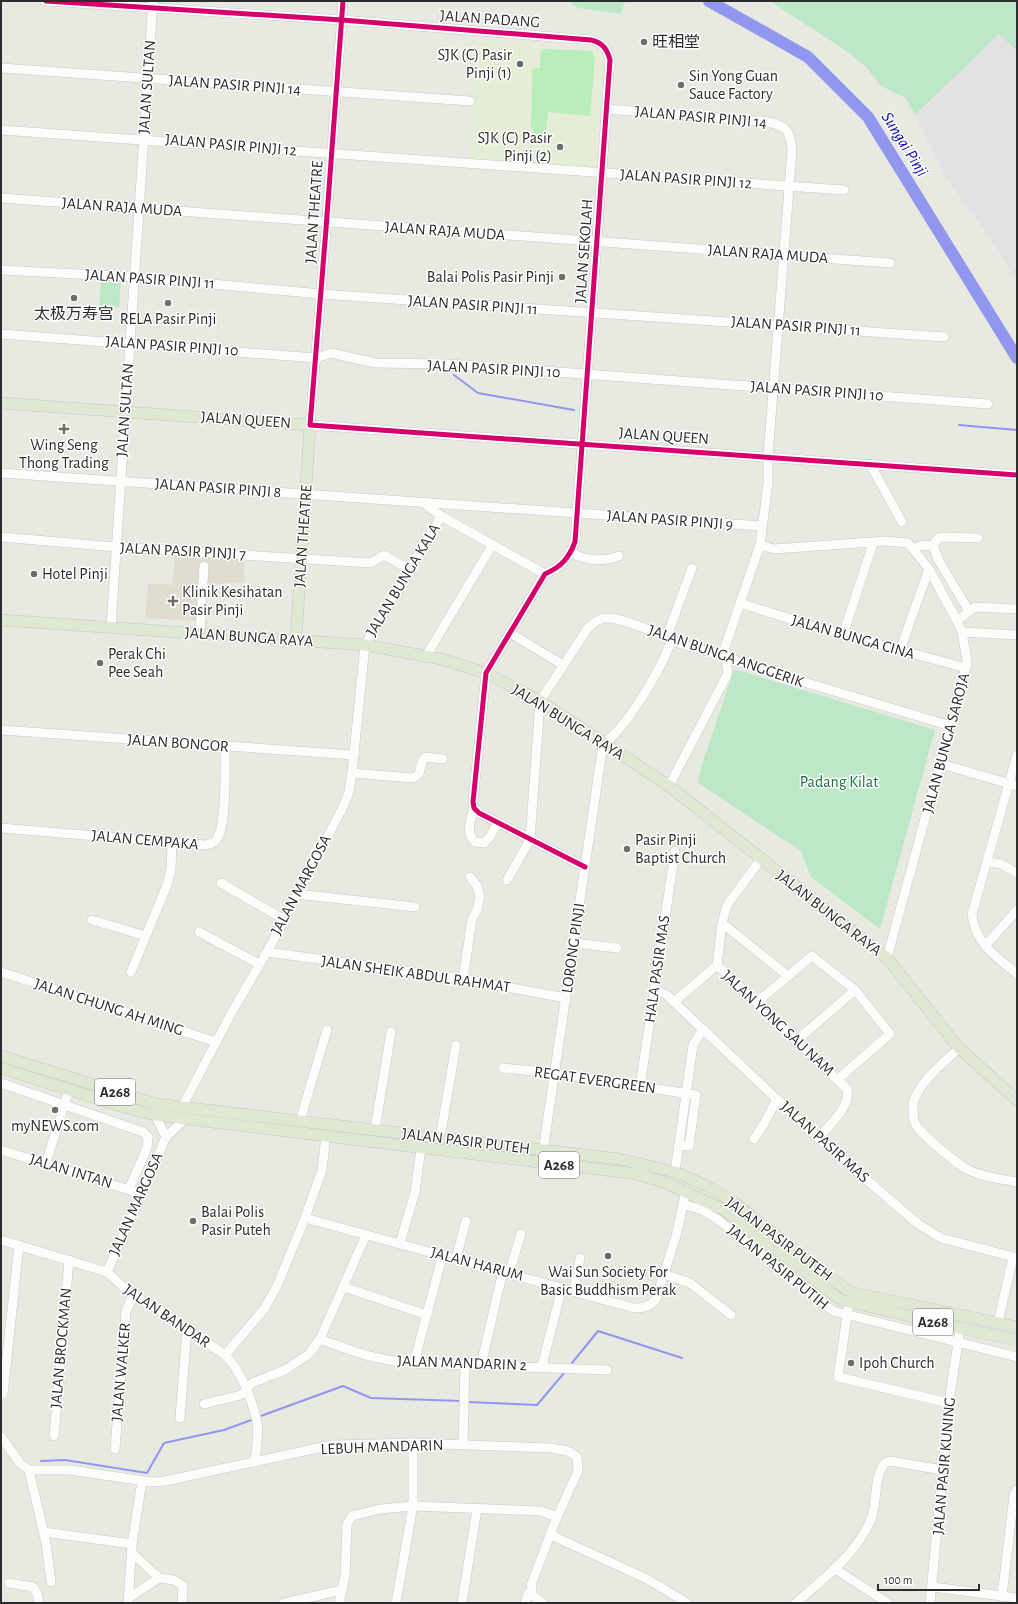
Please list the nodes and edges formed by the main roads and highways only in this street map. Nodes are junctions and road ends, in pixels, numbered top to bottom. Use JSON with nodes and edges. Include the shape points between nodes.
{"nodes":[{"id":1,"x":1,"y":403,"type":"edge"},
{"id":2,"x":310,"y":425,"type":"joint"},
{"id":3,"x":1,"y":620,"type":"edge"},
{"id":4,"x":296,"y":640,"type":"junction"},
{"id":5,"x":1,"y":1056,"type":"edge"},
{"id":6,"x":1,"y":1068,"type":"edge"},
{"id":7,"x":1017,"y":1100,"type":"edge"},
{"id":8,"x":817,"y":1268,"type":"junction"},
{"id":9,"x":849,"y":1302,"type":"junction"},
{"id":10,"x":1017,"y":1327,"type":"edge"},
{"id":11,"x":1017,"y":1340,"type":"edge"}],
"edges":[{"from":1,"to":2,"type":"main road","name":"JALAN QUEEN"},
{"from":2,"to":4,"type":"main road","name":"JALAN THEATRE"},
{"from":3,"to":4,"type":"main road","name":"JALAN BUNGA RAYA"},
{"from":4,"to":7,"type":"main road","name":"JALAN BUNGA RAYA","via":[[365,645],[426,656],[486,673],[540,701],[669,786],[887,958],[960,1048]]},
{"from":5,"to":8,"type":"main road","name":"JALAN PASIR PUTEH","number":"A268","via":[[156,1104],[619,1159],[675,1172],[709,1186],[735,1203]]},
{"from":6,"to":9,"type":"main road","name":"JALAN PASIR PUTEH","number":"A268","via":[[155,1115],[637,1174],[686,1191],[724,1210],[836,1297]]},
{"from":8,"to":9,"type":"main road","via":[[820,1276],[847,1296]]},
{"from":8,"to":10,"type":"main road","name":"JALAN PASIR PUTEH","number":"A268","via":[[850,1292]]},
{"from":9,"to":11,"type":"main road","name":"JALAN PASIR PUTEH","number":"A268"}]}
